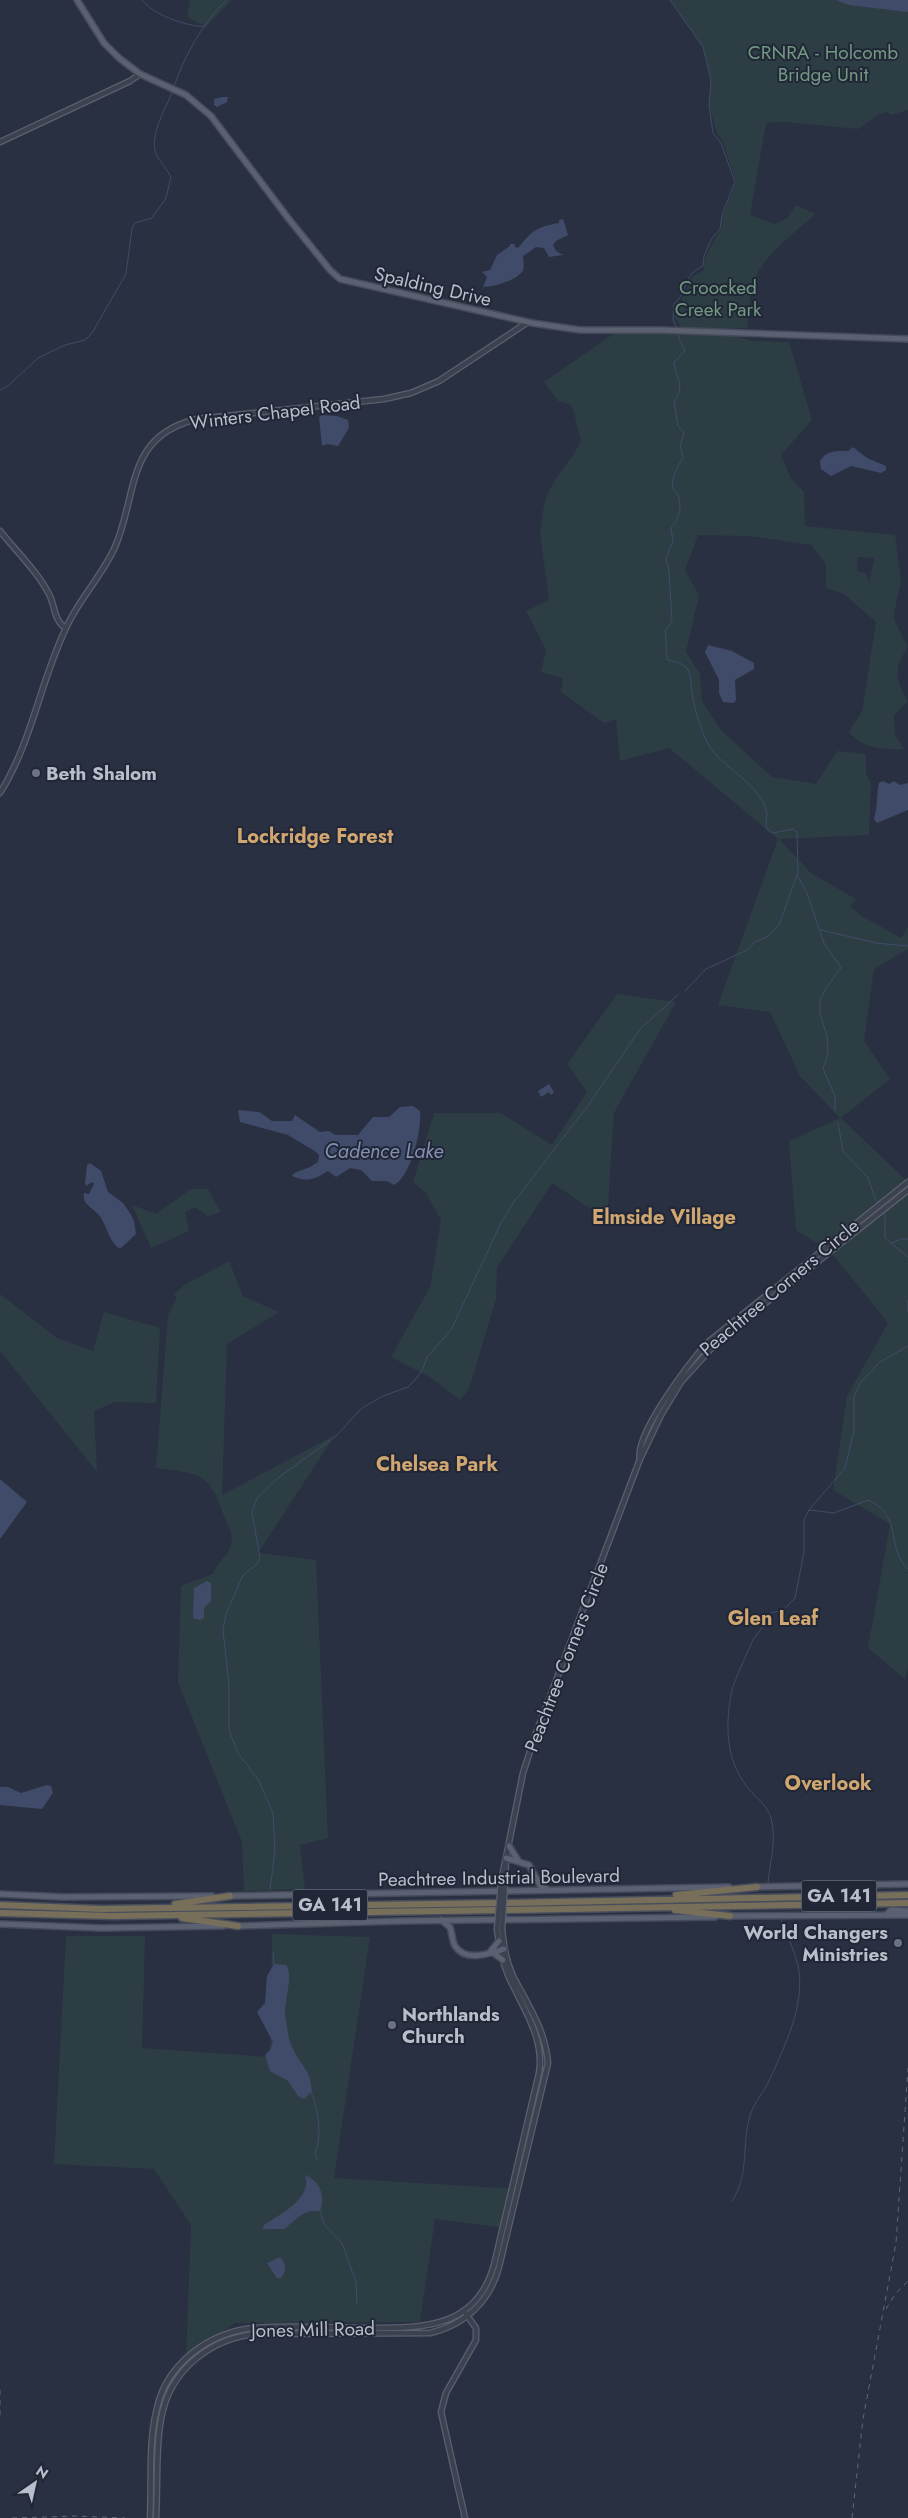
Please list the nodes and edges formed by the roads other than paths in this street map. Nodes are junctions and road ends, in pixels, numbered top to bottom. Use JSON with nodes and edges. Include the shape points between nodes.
{"nodes":[{"id":1,"x":77,"y":0,"type":"edge"},
{"id":2,"x":140,"y":74,"type":"junction"},
{"id":3,"x":0,"y":142,"type":"edge"},
{"id":4,"x":528,"y":322,"type":"junction"},
{"id":5,"x":908,"y":339,"type":"edge"},
{"id":6,"x":0,"y":531,"type":"edge"},
{"id":7,"x":66,"y":628,"type":"junction"},
{"id":8,"x":0,"y":793,"type":"edge"},
{"id":9,"x":908,"y":1182,"type":"edge"},
{"id":10,"x":908,"y":1190,"type":"edge"},
{"id":11,"x":640,"y":1459,"type":"junction"},
{"id":12,"x":508,"y":1846,"type":"junction"},
{"id":13,"x":506,"y":1858,"type":"junction"},
{"id":14,"x":518,"y":1860,"type":"junction"},
{"id":15,"x":537,"y":1879,"type":"junction"},
{"id":16,"x":908,"y":1884,"type":"edge"},
{"id":17,"x":757,"y":1887,"type":"junction"},
{"id":18,"x":551,"y":1891,"type":"junction"},
{"id":19,"x":529,"y":1892,"type":"junction"},
{"id":20,"x":0,"y":1894,"type":"edge"},
{"id":21,"x":908,"y":1895,"type":"edge"},
{"id":22,"x":230,"y":1896,"type":"junction"},
{"id":23,"x":635,"y":1900,"type":"junction"},
{"id":24,"x":908,"y":1902,"type":"edge"},
{"id":25,"x":0,"y":1905,"type":"edge"},
{"id":26,"x":505,"y":1906,"type":"junction"},
{"id":27,"x":649,"y":1907,"type":"junction"},
{"id":28,"x":156,"y":1908,"type":"junction"},
{"id":29,"x":908,"y":1911,"type":"edge"},
{"id":30,"x":0,"y":1913,"type":"edge"},
{"id":31,"x":886,"y":1914,"type":"junction"},
{"id":32,"x":908,"y":1915,"type":"edge"},
{"id":33,"x":166,"y":1916,"type":"junction"},
{"id":34,"x":730,"y":1916,"type":"junction"},
{"id":35,"x":440,"y":1920,"type":"junction"},
{"id":36,"x":462,"y":1920,"type":"junction"},
{"id":37,"x":0,"y":1924,"type":"edge"},
{"id":38,"x":238,"y":1926,"type":"junction"},
{"id":39,"x":501,"y":1931,"type":"junction"},
{"id":40,"x":452,"y":1934,"type":"junction"},
{"id":41,"x":499,"y":1941,"type":"junction"},
{"id":42,"x":502,"y":1949,"type":"junction"},
{"id":43,"x":491,"y":1952,"type":"junction"},
{"id":44,"x":503,"y":1960,"type":"junction"},
{"id":45,"x":517,"y":1982,"type":"junction"},
{"id":46,"x":542,"y":2030,"type":"junction"},
{"id":47,"x":534,"y":2032,"type":"junction"},
{"id":48,"x":464,"y":2311,"type":"junction"},
{"id":49,"x":468,"y":2316,"type":"junction"},
{"id":50,"x":150,"y":2518,"type":"edge"},
{"id":51,"x":156,"y":2518,"type":"edge"},
{"id":52,"x":465,"y":2518,"type":"edge"}],
"edges":[{"from":1,"to":2,"type":"main road","name":"Spalding Drive","via":[[108,47]]},
{"from":2,"to":3,"type":"street"},
{"from":2,"to":4,"type":"main road","name":"Spalding Drive","via":[[186,95],[211,116],[288,218],[340,279]]},
{"from":4,"to":5,"type":"main road","name":"Spalding Drive","via":[[580,330]]},
{"from":4,"to":7,"type":"street","name":"Winters Chapel Road","via":[[439,381],[411,393],[196,420],[171,428],[157,437],[143,455],[134,475],[115,548]]},
{"from":6,"to":7,"type":"street","via":[[44,586],[58,621]]},
{"from":7,"to":8,"type":"street","name":"Winters Chapel Road","via":[[23,746]]},
{"from":9,"to":11,"type":"street","name":"Peachtree Corners Circle","via":[[707,1343],[666,1395],[639,1454]]},
{"from":10,"to":11,"type":"street","name":"Peachtree Corners Circle","via":[[742,1320],[704,1355],[672,1397]]},
{"from":11,"to":12,"type":"street","name":"Peachtree Corners Circle","via":[[526,1762]]},
{"from":12,"to":13,"type":"street","name":"Peachtree Corners Circle"},
{"from":12,"to":14,"type":"main road"},
{"from":13,"to":14,"type":"main road"},
{"from":13,"to":39,"type":"street","name":"Peachtree Corners Circle","bridge":true},
{"from":14,"to":15,"type":"main road","via":[[531,1867]]},
{"from":15,"to":18,"type":"main road","via":[[542,1887]]},
{"from":15,"to":19,"type":"main road"},
{"from":16,"to":17,"type":"main road","name":"Peachtree Industrial Boulevard"},
{"from":17,"to":18,"type":"main road","name":"Peachtree Industrial Boulevard"},
{"from":17,"to":23,"type":"highway"},
{"from":18,"to":19,"type":"main road","name":"Peachtree Industrial Boulevard"},
{"from":19,"to":22,"type":"main road","name":"Peachtree Industrial Boulevard"},
{"from":20,"to":22,"type":"main road","name":"Peachtree Industrial Boulevard"},
{"from":21,"to":23,"type":"highway","name":"Peachtree Industrial Boulevard","number":"GA 141"},
{"from":22,"to":28,"type":"highway"},
{"from":23,"to":26,"type":"highway","name":"Peachtree Industrial Boulevard","number":"GA 141"},
{"from":24,"to":27,"type":"highway","name":"Peachtree Industrial Boulevard","number":"GA 141"},
{"from":25,"to":28,"type":"highway","name":"Peachtree Industrial Boulevard","number":"GA 141"},
{"from":26,"to":27,"type":"highway","name":"Peachtree Industrial Boulevard","number":"GA 141"},
{"from":26,"to":28,"type":"highway","name":"Peachtree Industrial Boulevard","number":"GA 141"},
{"from":26,"to":33,"type":"highway","name":"Peachtree Industrial Boulevard","number":"GA 141"},
{"from":27,"to":34,"type":"highway"},
{"from":29,"to":31,"type":"main road","via":[[891,1910]]},
{"from":30,"to":33,"type":"highway","name":"Peachtree Industrial Boulevard","number":"GA 141"},
{"from":31,"to":32,"type":"main road"},
{"from":31,"to":34,"type":"main road"},
{"from":33,"to":38,"type":"highway"},
{"from":34,"to":36,"type":"main road"},
{"from":35,"to":36,"type":"main road"},
{"from":35,"to":38,"type":"main road"},
{"from":35,"to":40,"type":"main road","via":[[450,1927]]},
{"from":36,"to":40,"type":"main road"},
{"from":37,"to":38,"type":"main road","via":[[102,1928]]},
{"from":39,"to":41,"type":"street","name":"Peachtree Corners Circle"},
{"from":39,"to":42,"type":"street","name":"Peachtree Corners Circle"},
{"from":39,"to":45,"type":"street","name":"Jones Mill Road"},
{"from":40,"to":43,"type":"main road","via":[[456,1946],[463,1953]]},
{"from":41,"to":42,"type":"street","name":"Peachtree Corners Circle"},
{"from":41,"to":43,"type":"main road"},
{"from":42,"to":43,"type":"main road"},
{"from":42,"to":44,"type":"street","name":"Jones Mill Road"},
{"from":42,"to":45,"type":"street","name":"Jones Mill Road"},
{"from":43,"to":44,"type":"main road"},
{"from":44,"to":47,"type":"street","name":"Jones Mill Road"},
{"from":45,"to":46,"type":"street","name":"Jones Mill Road"},
{"from":46,"to":47,"type":"street"},
{"from":46,"to":49,"type":"street","name":"Jones Mill Road","via":[[547,2054],[546,2075],[499,2268],[489,2293]]},
{"from":47,"to":48,"type":"street","name":"Jones Mill Road","via":[[540,2053],[539,2073],[494,2264],[483,2290]]},
{"from":48,"to":49,"type":"street"},
{"from":48,"to":50,"type":"street","name":"Jones Mill Road","via":[[444,2322],[419,2327],[259,2328],[229,2333],[204,2344],[176,2368],[158,2402],[153,2431]]},
{"from":49,"to":51,"type":"street","name":"Jones Mill Road","via":[[452,2326],[430,2333],[256,2334],[234,2338],[207,2350],[180,2375],[163,2409],[159,2432]]},
{"from":49,"to":52,"type":"street","via":[[476,2328],[476,2340],[446,2393],[441,2412]]}]}
